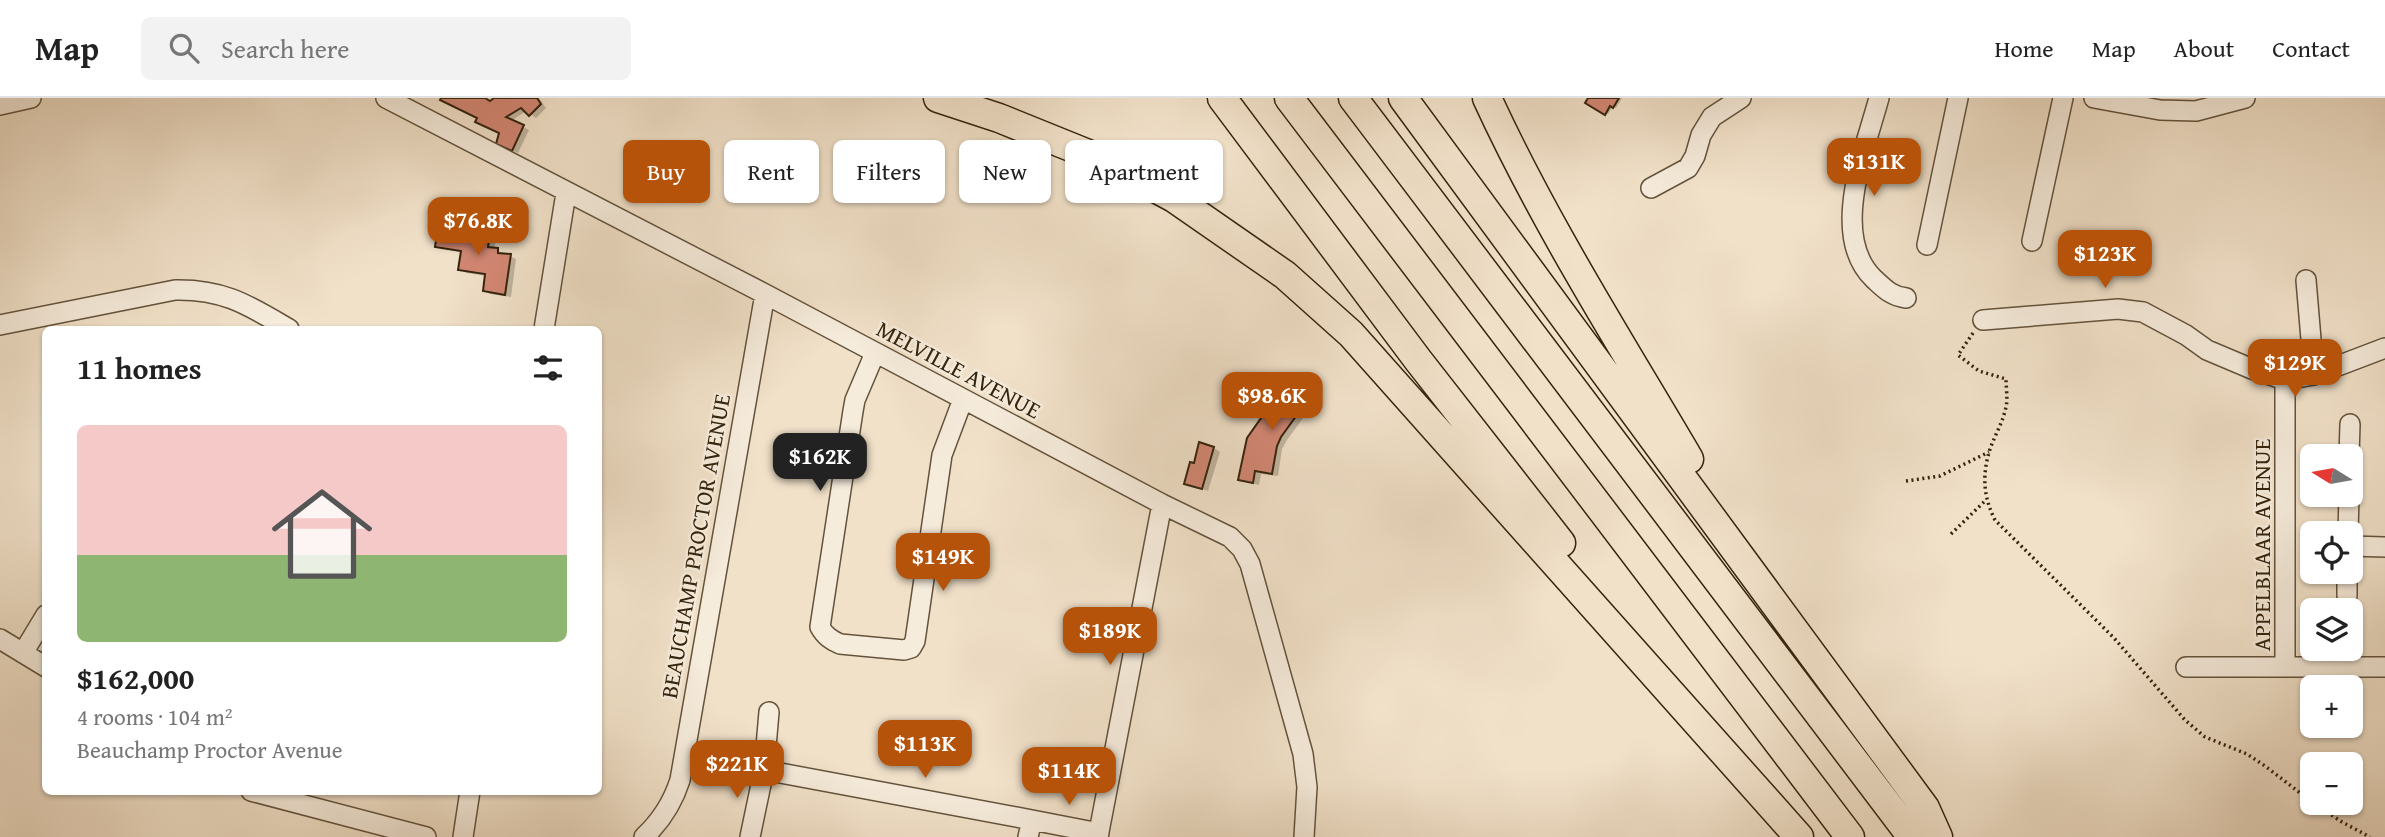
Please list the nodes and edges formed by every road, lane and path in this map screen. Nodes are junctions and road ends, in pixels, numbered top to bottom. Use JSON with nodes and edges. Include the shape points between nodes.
{"nodes":[{"id":1,"x":32,"y":98,"type":"edge"},
{"id":2,"x":386,"y":98,"type":"edge"},
{"id":3,"x":938,"y":98,"type":"edge"},
{"id":4,"x":1222,"y":98,"type":"edge"},
{"id":5,"x":1289,"y":98,"type":"edge"},
{"id":6,"x":1353,"y":98,"type":"edge"},
{"id":7,"x":1403,"y":98,"type":"edge"},
{"id":8,"x":1487,"y":98,"type":"edge"},
{"id":9,"x":1741,"y":98,"type":"edge"},
{"id":10,"x":1879,"y":98,"type":"edge"},
{"id":11,"x":1958,"y":98,"type":"edge"},
{"id":12,"x":2063,"y":98,"type":"edge"},
{"id":13,"x":2094,"y":98,"type":"edge"},
{"id":14,"x":2245,"y":98,"type":"edge"},
{"id":15,"x":2162,"y":104,"type":"edge"},
{"id":16,"x":0,"y":105,"type":"edge"},
{"id":17,"x":1651,"y":188,"type":"dead end"},
{"id":18,"x":566,"y":192,"type":"junction"},
{"id":19,"x":2032,"y":241,"type":"dead end"},
{"id":20,"x":1927,"y":245,"type":"dead end"},
{"id":21,"x":2306,"y":280,"type":"dead end"},
{"id":22,"x":765,"y":294,"type":"junction"},
{"id":23,"x":1906,"y":298,"type":"dead end"},
{"id":24,"x":1983,"y":320,"type":"joint"},
{"id":25,"x":0,"y":325,"type":"edge"},
{"id":26,"x":283,"y":326,"type":"edge"},
{"id":27,"x":544,"y":326,"type":"edge"},
{"id":28,"x":2385,"y":348,"type":"edge"},
{"id":29,"x":876,"y":353,"type":"junction"},
{"id":30,"x":2314,"y":375,"type":"junction"},
{"id":31,"x":2285,"y":380,"type":"junction"},
{"id":32,"x":963,"y":399,"type":"junction"},
{"id":33,"x":2350,"y":424,"type":"dead end"},
{"id":34,"x":2349,"y":444,"type":"edge"},
{"id":35,"x":1990,"y":452,"type":"junction"},
{"id":36,"x":1906,"y":481,"type":"dead end"},
{"id":37,"x":1986,"y":500,"type":"junction"},
{"id":38,"x":1162,"y":504,"type":"junction"},
{"id":39,"x":1951,"y":534,"type":"dead end"},
{"id":40,"x":2363,"y":546,"type":"edge"},
{"id":41,"x":2385,"y":547,"type":"edge"},
{"id":42,"x":2347,"y":584,"type":"edge"},
{"id":43,"x":1771,"y":596,"type":"junction"},
{"id":44,"x":2347,"y":597,"type":"dead end"},
{"id":45,"x":42,"y":622,"type":"edge"},
{"id":46,"x":0,"y":639,"type":"edge"},
{"id":47,"x":23,"y":653,"type":"junction"},
{"id":48,"x":42,"y":665,"type":"edge"},
{"id":49,"x":2186,"y":667,"type":"dead end"},
{"id":50,"x":2285,"y":667,"type":"junction"},
{"id":51,"x":2385,"y":667,"type":"edge"},
{"id":52,"x":769,"y":712,"type":"dead end"},
{"id":53,"x":1718,"y":744,"type":"junction"},
{"id":54,"x":764,"y":770,"type":"junction"},
{"id":55,"x":2300,"y":793,"type":"edge"},
{"id":56,"x":270,"y":795,"type":"edge"},
{"id":57,"x":469,"y":795,"type":"edge"},
{"id":58,"x":2331,"y":815,"type":"edge"},
{"id":59,"x":1030,"y":829,"type":"edge"},
{"id":60,"x":1099,"y":835,"type":"edge"},
{"id":61,"x":426,"y":837,"type":"edge"},
{"id":62,"x":463,"y":837,"type":"edge"},
{"id":63,"x":644,"y":837,"type":"edge"},
{"id":64,"x":750,"y":837,"type":"edge"},
{"id":65,"x":1304,"y":837,"type":"edge"},
{"id":66,"x":1799,"y":837,"type":"edge"},
{"id":67,"x":1850,"y":837,"type":"edge"},
{"id":68,"x":1912,"y":837,"type":"edge"},
{"id":69,"x":1938,"y":837,"type":"edge"},
{"id":70,"x":2370,"y":837,"type":"edge"}],
"edges":[{"from":1,"to":16,"type":"street"},
{"from":2,"to":18,"type":"street","name":"MELVILLE AVENUE"},
{"from":3,"to":53,"type":"highway","via":[[1103,160],[1174,198],[1285,275],[1351,334]]},
{"from":4,"to":53,"type":"highway","via":[[1418,360]]},
{"from":5,"to":67,"type":"highway"},
{"from":6,"to":68,"type":"highway"},
{"from":7,"to":43,"type":"highway"},
{"from":8,"to":43,"type":"highway","via":[[1556,234]]},
{"from":9,"to":17,"type":"street","via":[[1712,117],[1688,168]]},
{"from":10,"to":23,"type":"street","via":[[1857,181],[1851,232],[1859,260],[1871,276],[1892,296]]},
{"from":11,"to":20,"type":"street"},
{"from":12,"to":19,"type":"street"},
{"from":13,"to":15,"type":"street"},
{"from":14,"to":15,"type":"street","via":[[2196,111]]},
{"from":18,"to":22,"type":"street","name":"MELVILLE AVENUE"},
{"from":18,"to":27,"type":"street"},
{"from":21,"to":30,"type":"street"},
{"from":22,"to":29,"type":"street","name":"MELVILLE AVENUE"},
{"from":22,"to":63,"type":"street","name":"BEAUCHAMP PROCTOR AVENUE","via":[[680,780],[658,824]]},
{"from":24,"to":31,"type":"street","via":[[2119,309],[2143,312],[2207,350]]},
{"from":24,"to":35,"type":"path","via":[[1958,355],[1979,371],[2006,379],[2007,405]]},
{"from":25,"to":26,"type":"street","via":[[175,290],[202,289],[223,294]]},
{"from":28,"to":30,"type":"street"},
{"from":29,"to":32,"type":"street","name":"MELVILLE AVENUE"},
{"from":29,"to":32,"type":"street","via":[[853,411],[820,627],[832,641],[904,650],[915,641],[942,454]]},
{"from":30,"to":31,"type":"street"},
{"from":31,"to":50,"type":"street","name":"APPELBLAAR AVENUE"},
{"from":32,"to":38,"type":"street","name":"MELVILLE AVENUE"},
{"from":33,"to":34,"type":"street"},
{"from":35,"to":36,"type":"path","via":[[1940,476]]},
{"from":35,"to":37,"type":"path"},
{"from":37,"to":39,"type":"path"},
{"from":37,"to":55,"type":"path","via":[[1995,520],[2114,638],[2185,720],[2205,737],[2248,754]]},
{"from":38,"to":60,"type":"street"},
{"from":38,"to":65,"type":"street","name":"MELVILLE AVENUE","via":[[1230,537],[1250,565],[1303,754],[1307,787]]},
{"from":40,"to":41,"type":"street"},
{"from":42,"to":44,"type":"street"},
{"from":43,"to":69,"type":"highway","via":[[1925,808]]},
{"from":45,"to":47,"type":"street"},
{"from":46,"to":47,"type":"street"},
{"from":47,"to":48,"type":"street"},
{"from":49,"to":50,"type":"street"},
{"from":50,"to":51,"type":"street"},
{"from":52,"to":54,"type":"street"},
{"from":53,"to":66,"type":"highway"},
{"from":54,"to":59,"type":"street"},
{"from":54,"to":64,"type":"street"},
{"from":56,"to":61,"type":"street"},
{"from":57,"to":62,"type":"street"},
{"from":58,"to":70,"type":"path"},
{"from":59,"to":60,"type":"street"}]}
